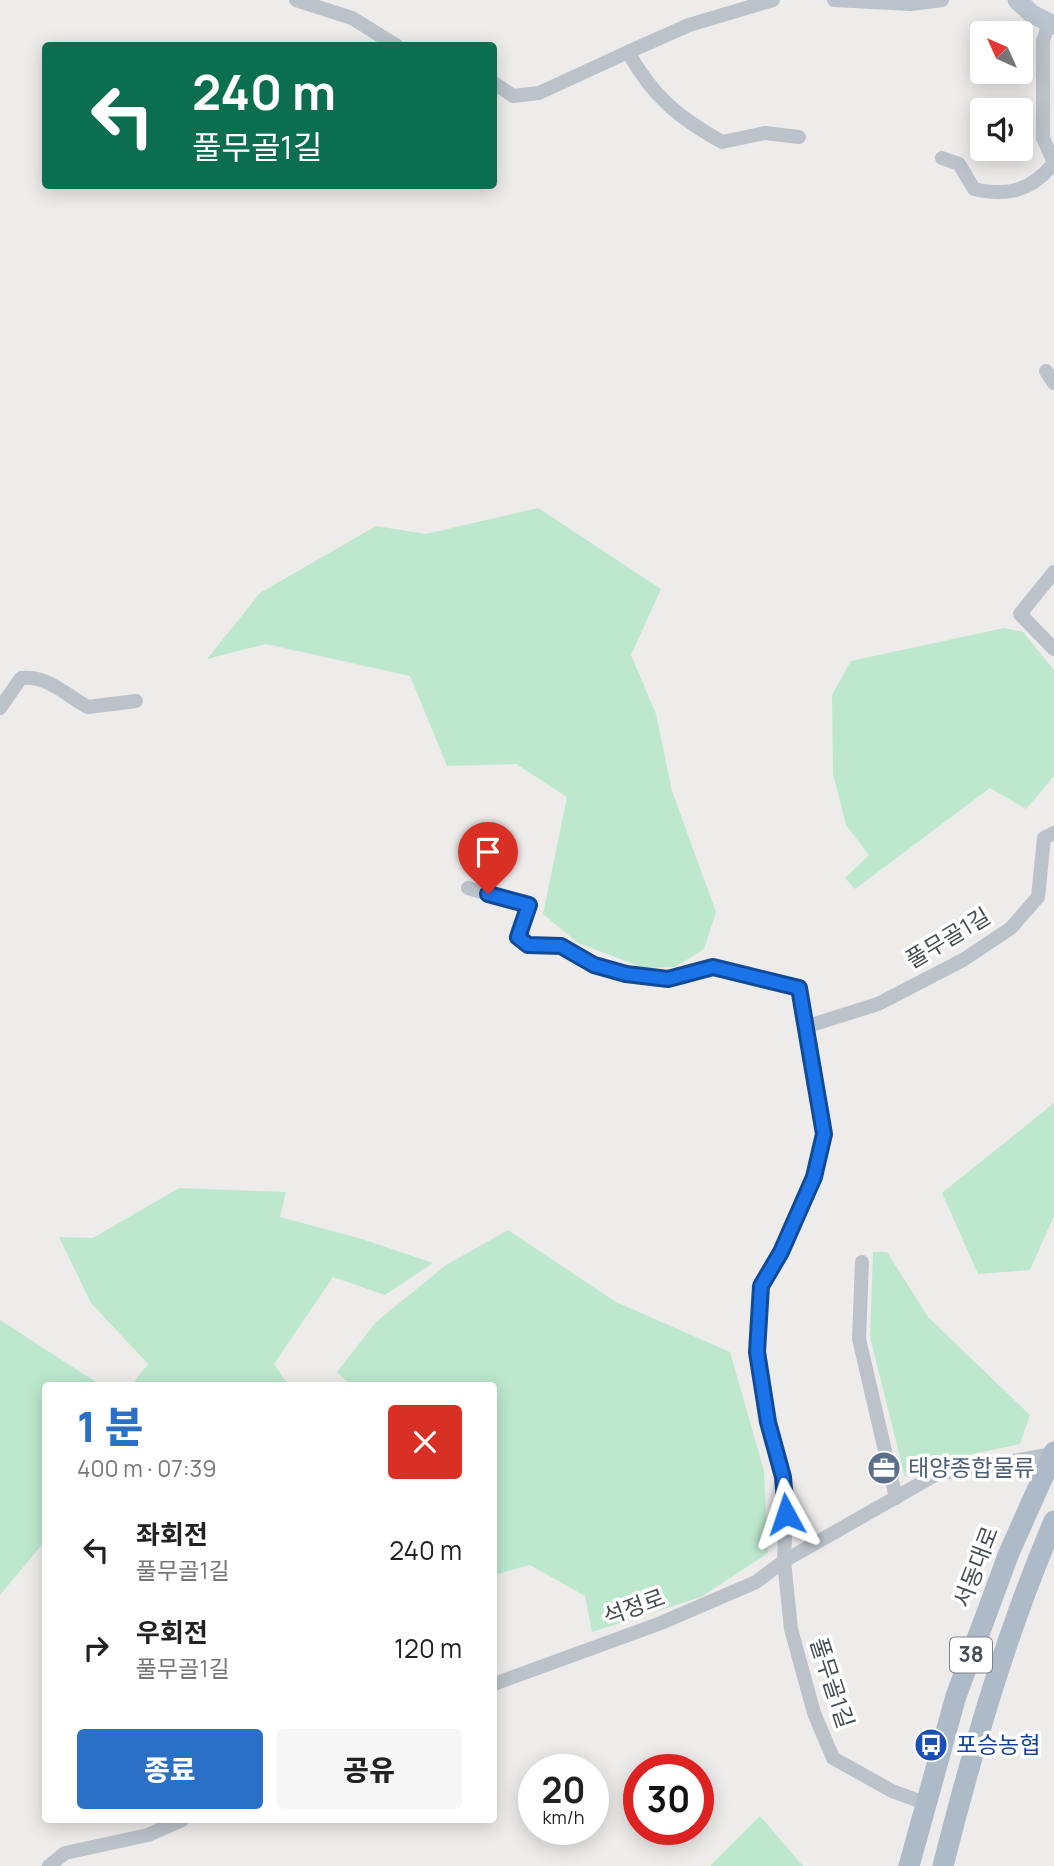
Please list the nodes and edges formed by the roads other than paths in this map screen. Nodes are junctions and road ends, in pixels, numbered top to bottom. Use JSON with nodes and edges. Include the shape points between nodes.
{"nodes":[{"id":1,"x":299,"y":0,"type":"edge"},
{"id":2,"x":773,"y":0,"type":"edge"},
{"id":3,"x":834,"y":0,"type":"edge"},
{"id":4,"x":942,"y":0,"type":"edge"},
{"id":5,"x":1017,"y":0,"type":"edge"},
{"id":6,"x":1051,"y":23,"type":"edge"},
{"id":7,"x":391,"y":42,"type":"edge"},
{"id":8,"x":628,"y":52,"type":"junction"},
{"id":9,"x":497,"y":85,"type":"edge"},
{"id":10,"x":799,"y":137,"type":"dead end"},
{"id":11,"x":942,"y":158,"type":"dead end"},
{"id":12,"x":1054,"y":163,"type":"edge"},
{"id":13,"x":1054,"y":572,"type":"edge"},
{"id":14,"x":1054,"y":649,"type":"edge"},
{"id":15,"x":136,"y":701,"type":"dead end"},
{"id":16,"x":0,"y":708,"type":"edge"},
{"id":17,"x":1054,"y":832,"type":"edge"},
{"id":18,"x":468,"y":888,"type":"dead end"},
{"id":19,"x":805,"y":1027,"type":"junction"},
{"id":20,"x":862,"y":1262,"type":"dead end"},
{"id":21,"x":1053,"y":1453,"type":"edge"},
{"id":22,"x":895,"y":1498,"type":"junction"},
{"id":23,"x":1054,"y":1521,"type":"edge"},
{"id":24,"x":784,"y":1561,"type":"junction"},
{"id":25,"x":497,"y":1683,"type":"edge"},
{"id":26,"x":925,"y":1803,"type":"junction"},
{"id":27,"x":175,"y":1823,"type":"edge"},
{"id":28,"x":49,"y":1866,"type":"edge"},
{"id":29,"x":909,"y":1866,"type":"edge"},
{"id":30,"x":943,"y":1866,"type":"edge"}],
"edges":[{"from":1,"to":7,"type":"street","via":[[352,18]]},
{"from":2,"to":8,"type":"street","via":[[689,25]]},
{"from":3,"to":4,"type":"street","via":[[911,4]]},
{"from":5,"to":6,"type":"street"},
{"from":6,"to":12,"type":"street","via":[[1044,41],[1043,138]]},
{"from":8,"to":9,"type":"street","via":[[539,93],[513,96]]},
{"from":8,"to":10,"type":"street","via":[[662,102],[722,142],[765,133]]},
{"from":11,"to":12,"type":"street","via":[[959,164],[974,190],[994,194],[1030,187]]},
{"from":13,"to":14,"type":"street","via":[[1020,614]]},
{"from":15,"to":16,"type":"street","via":[[88,707],[51,682],[31,677],[21,678]]},
{"from":17,"to":19,"type":"street","name":"풀무골1길","via":[[1044,838],[1038,897],[1011,928],[963,960],[878,1004]]},
{"from":18,"to":19,"type":"street","name":"풀무골1길","via":[[529,905],[518,937],[528,945],[561,946],[594,965],[668,979],[713,967],[799,988]]},
{"from":19,"to":24,"type":"street","name":"풀무골1길","via":[[824,1134],[814,1177],[761,1286],[757,1352],[783,1477]]},
{"from":20,"to":22,"type":"street","via":[[859,1339]]},
{"from":21,"to":22,"type":"street","via":[[937,1474]]},
{"from":21,"to":26,"type":"main road","name":"서동대로","number":"38","via":[[1009,1553],[961,1683]]},
{"from":22,"to":24,"type":"street"},
{"from":23,"to":30,"type":"main road","number":"38","via":[[977,1731]]},
{"from":24,"to":25,"type":"street","name":"석정로","via":[[756,1582],[661,1623]]},
{"from":24,"to":26,"type":"street","name":"풀무골1길","via":[[791,1629],[814,1713],[833,1758],[892,1791]]},
{"from":26,"to":29,"type":"main road","name":"서동대로","number":"38"},
{"from":27,"to":28,"type":"street","via":[[148,1835],[65,1853]]}]}
